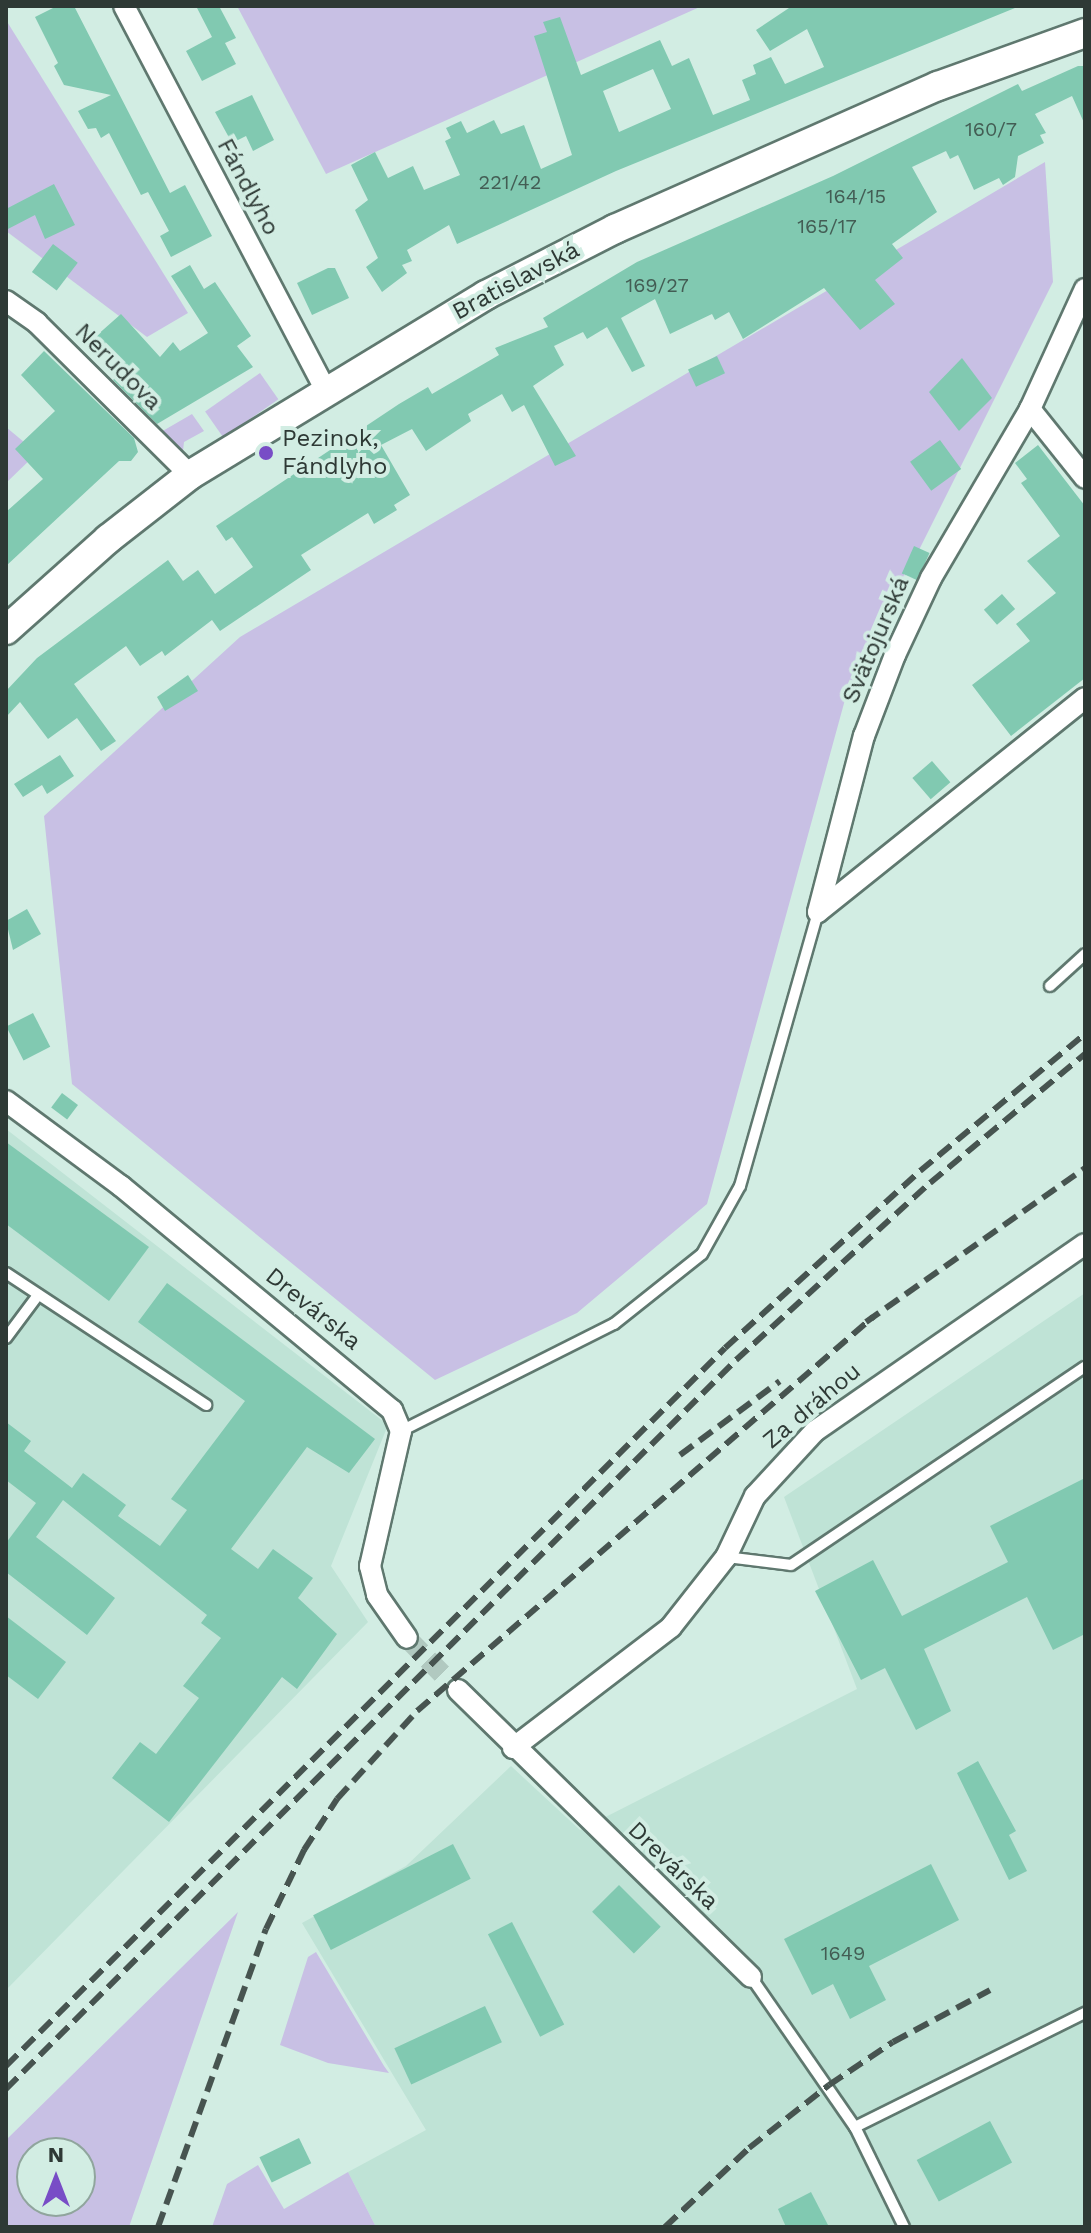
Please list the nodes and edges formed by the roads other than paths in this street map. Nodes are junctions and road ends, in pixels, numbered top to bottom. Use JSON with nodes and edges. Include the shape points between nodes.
{"nodes":[{"id":1,"x":124,"y":6,"type":"edge"},
{"id":2,"x":1085,"y":33,"type":"edge"},
{"id":3,"x":1085,"y":289,"type":"edge"},
{"id":4,"x":6,"y":301,"type":"edge"},
{"id":5,"x":327,"y":392,"type":"junction"},
{"id":6,"x":1030,"y":409,"type":"junction"},
{"id":7,"x":190,"y":475,"type":"junction"},
{"id":8,"x":1085,"y":478,"type":"edge"},
{"id":9,"x":6,"y":630,"type":"edge"},
{"id":10,"x":1085,"y":698,"type":"edge"},
{"id":11,"x":818,"y":912,"type":"junction"},
{"id":12,"x":1085,"y":954,"type":"edge"},
{"id":13,"x":1050,"y":986,"type":"dead end"},
{"id":14,"x":6,"y":1101,"type":"edge"},
{"id":15,"x":1085,"y":1244,"type":"edge"},
{"id":16,"x":6,"y":1273,"type":"edge"},
{"id":17,"x":38,"y":1295,"type":"junction"},
{"id":18,"x":6,"y":1338,"type":"edge"},
{"id":19,"x":1085,"y":1367,"type":"edge"},
{"id":20,"x":206,"y":1405,"type":"dead end"},
{"id":21,"x":401,"y":1431,"type":"junction"},
{"id":22,"x":726,"y":1557,"type":"junction"},
{"id":23,"x":407,"y":1638,"type":"tunnel mouth"},
{"id":24,"x":458,"y":1690,"type":"tunnel mouth"},
{"id":25,"x":513,"y":1748,"type":"junction"},
{"id":26,"x":751,"y":1977,"type":"joint"},
{"id":27,"x":1085,"y":2013,"type":"edge"},
{"id":28,"x":855,"y":2127,"type":"junction"},
{"id":29,"x":904,"y":2227,"type":"edge"}],
"edges":[{"from":1,"to":5,"type":"street","name":"Fándlyho"},
{"from":2,"to":5,"type":"main road","name":"Bratislavská","via":[[938,86],[615,229],[475,302]]},
{"from":3,"to":6,"type":"street","name":"Svätojurská"},
{"from":4,"to":7,"type":"street","name":"Nerudova","via":[[37,323]]},
{"from":5,"to":7,"type":"main road","name":"Bratislavská"},
{"from":6,"to":8,"type":"street"},
{"from":6,"to":11,"type":"street","name":"Svätojurská","via":[[931,578],[895,655],[864,736]]},
{"from":7,"to":9,"type":"main road","name":"Bratislavská"},
{"from":10,"to":11,"type":"street"},
{"from":11,"to":21,"type":"lane","via":[[740,1186],[702,1254],[614,1324]]},
{"from":12,"to":13,"type":"lane"},
{"from":14,"to":21,"type":"street","name":"Drevárska","via":[[121,1186],[374,1391],[392,1410]]},
{"from":15,"to":22,"type":"street","name":"Za dráhou","via":[[815,1431],[755,1496]]},
{"from":16,"to":17,"type":"lane"},
{"from":17,"to":18,"type":"lane"},
{"from":17,"to":20,"type":"lane"},
{"from":19,"to":22,"type":"lane","via":[[791,1565]]},
{"from":21,"to":23,"type":"street","via":[[370,1566],[377,1595]]},
{"from":22,"to":25,"type":"street","name":"Za dráhou","via":[[671,1627]]},
{"from":24,"to":25,"type":"street","name":"Drevárska"},
{"from":25,"to":26,"type":"street","name":"Drevárska"},
{"from":26,"to":28,"type":"lane"},
{"from":27,"to":28,"type":"lane"},
{"from":28,"to":29,"type":"lane"}]}
